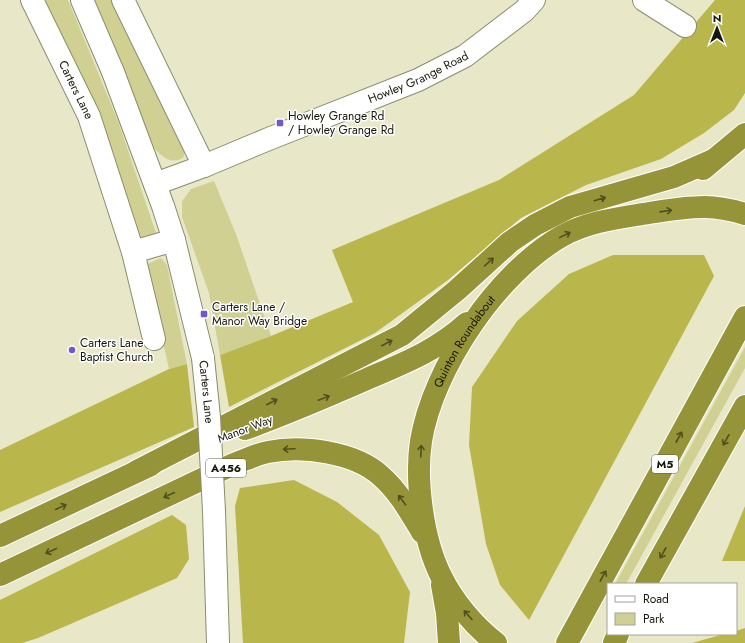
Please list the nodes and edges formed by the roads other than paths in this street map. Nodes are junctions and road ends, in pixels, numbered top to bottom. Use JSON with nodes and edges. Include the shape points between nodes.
{"nodes":[{"id":1,"x":32,"y":0,"type":"edge"},
{"id":2,"x":82,"y":0,"type":"edge"},
{"id":3,"x":123,"y":0,"type":"edge"},
{"id":4,"x":534,"y":0,"type":"edge"},
{"id":5,"x":644,"y":0,"type":"edge"},
{"id":6,"x":685,"y":26,"type":"dead end"},
{"id":7,"x":745,"y":134,"type":"edge"},
{"id":8,"x":713,"y":160,"type":"junction"},
{"id":9,"x":204,"y":166,"type":"junction"},
{"id":10,"x":155,"y":184,"type":"junction"},
{"id":11,"x":745,"y":214,"type":"edge"},
{"id":12,"x":600,"y":220,"type":"junction"},
{"id":13,"x":174,"y":240,"type":"junction"},
{"id":14,"x":133,"y":252,"type":"junction"},
{"id":15,"x":481,"y":310,"type":"junction"},
{"id":16,"x":745,"y":317,"type":"edge"},
{"id":17,"x":154,"y":339,"type":"dead end"},
{"id":18,"x":745,"y":406,"type":"edge"},
{"id":19,"x":137,"y":471,"type":"junction"},
{"id":20,"x":0,"y":536,"type":"edge"},
{"id":21,"x":430,"y":545,"type":"junction"},
{"id":22,"x":0,"y":575,"type":"edge"},
{"id":23,"x":441,"y":576,"type":"junction"},
{"id":24,"x":647,"y":583,"type":"edge"},
{"id":25,"x":218,"y":643,"type":"edge"},
{"id":26,"x":449,"y":643,"type":"edge"},
{"id":27,"x":496,"y":643,"type":"edge"},
{"id":28,"x":567,"y":643,"type":"edge"}],
"edges":[{"from":1,"to":14,"type":"street","name":"Carters Lane","via":[[89,116]]},
{"from":2,"to":10,"type":"street","name":"Carters Lane","via":[[113,72]]},
{"from":3,"to":9,"type":"street"},
{"from":4,"to":9,"type":"street","name":"Howley Grange Road","via":[[524,11],[464,56],[418,80]]},
{"from":5,"to":6,"type":"street"},
{"from":7,"to":8,"type":"highway"},
{"from":8,"to":12,"type":"highway","via":[[694,177],[677,187],[646,198]]},
{"from":19,"to":8,"type":"highway","one_way":true,"via":[[402,335],[510,242],[570,207],[674,177]]},
{"from":9,"to":10,"type":"street","name":"Howley Grange Road"},
{"from":10,"to":13,"type":"street","name":"Carters Lane"},
{"from":12,"to":11,"type":"highway","name":"Quinton Roundabout","one_way":true,"via":[[706,207]]},
{"from":15,"to":12,"type":"highway","name":"Quinton Roundabout","one_way":true,"via":[[534,255],[562,236]]},
{"from":13,"to":14,"type":"street"},
{"from":13,"to":25,"type":"street","name":"Carters Lane","bridge":true,"via":[[203,358],[214,511]]},
{"from":14,"to":17,"type":"street","name":"Carters Lane"},
{"from":19,"to":15,"type":"highway","name":"Manor Way","number":"A456","one_way":true,"via":[[329,396],[420,356],[449,339]]},
{"from":21,"to":15,"type":"highway","name":"Quinton Roundabout","one_way":true,"via":[[423,515],[419,474],[421,441],[435,394]]},
{"from":28,"to":16,"type":"highway","number":"M5","one_way":true},
{"from":18,"to":24,"type":"highway","one_way":true},
{"from":20,"to":19,"type":"highway","name":"Manor Way","number":"A456","one_way":true},
{"from":21,"to":22,"type":"highway","number":"A456","one_way":true,"via":[[403,500],[380,475],[352,458],[311,449],[289,448],[267,452],[234,464]]},
{"from":21,"to":23,"type":"highway","name":"Quinton Roundabout"},
{"from":23,"to":26,"type":"highway"},
{"from":27,"to":23,"type":"highway","name":"Quinton Roundabout","one_way":true,"via":[[462,608]]}]}
